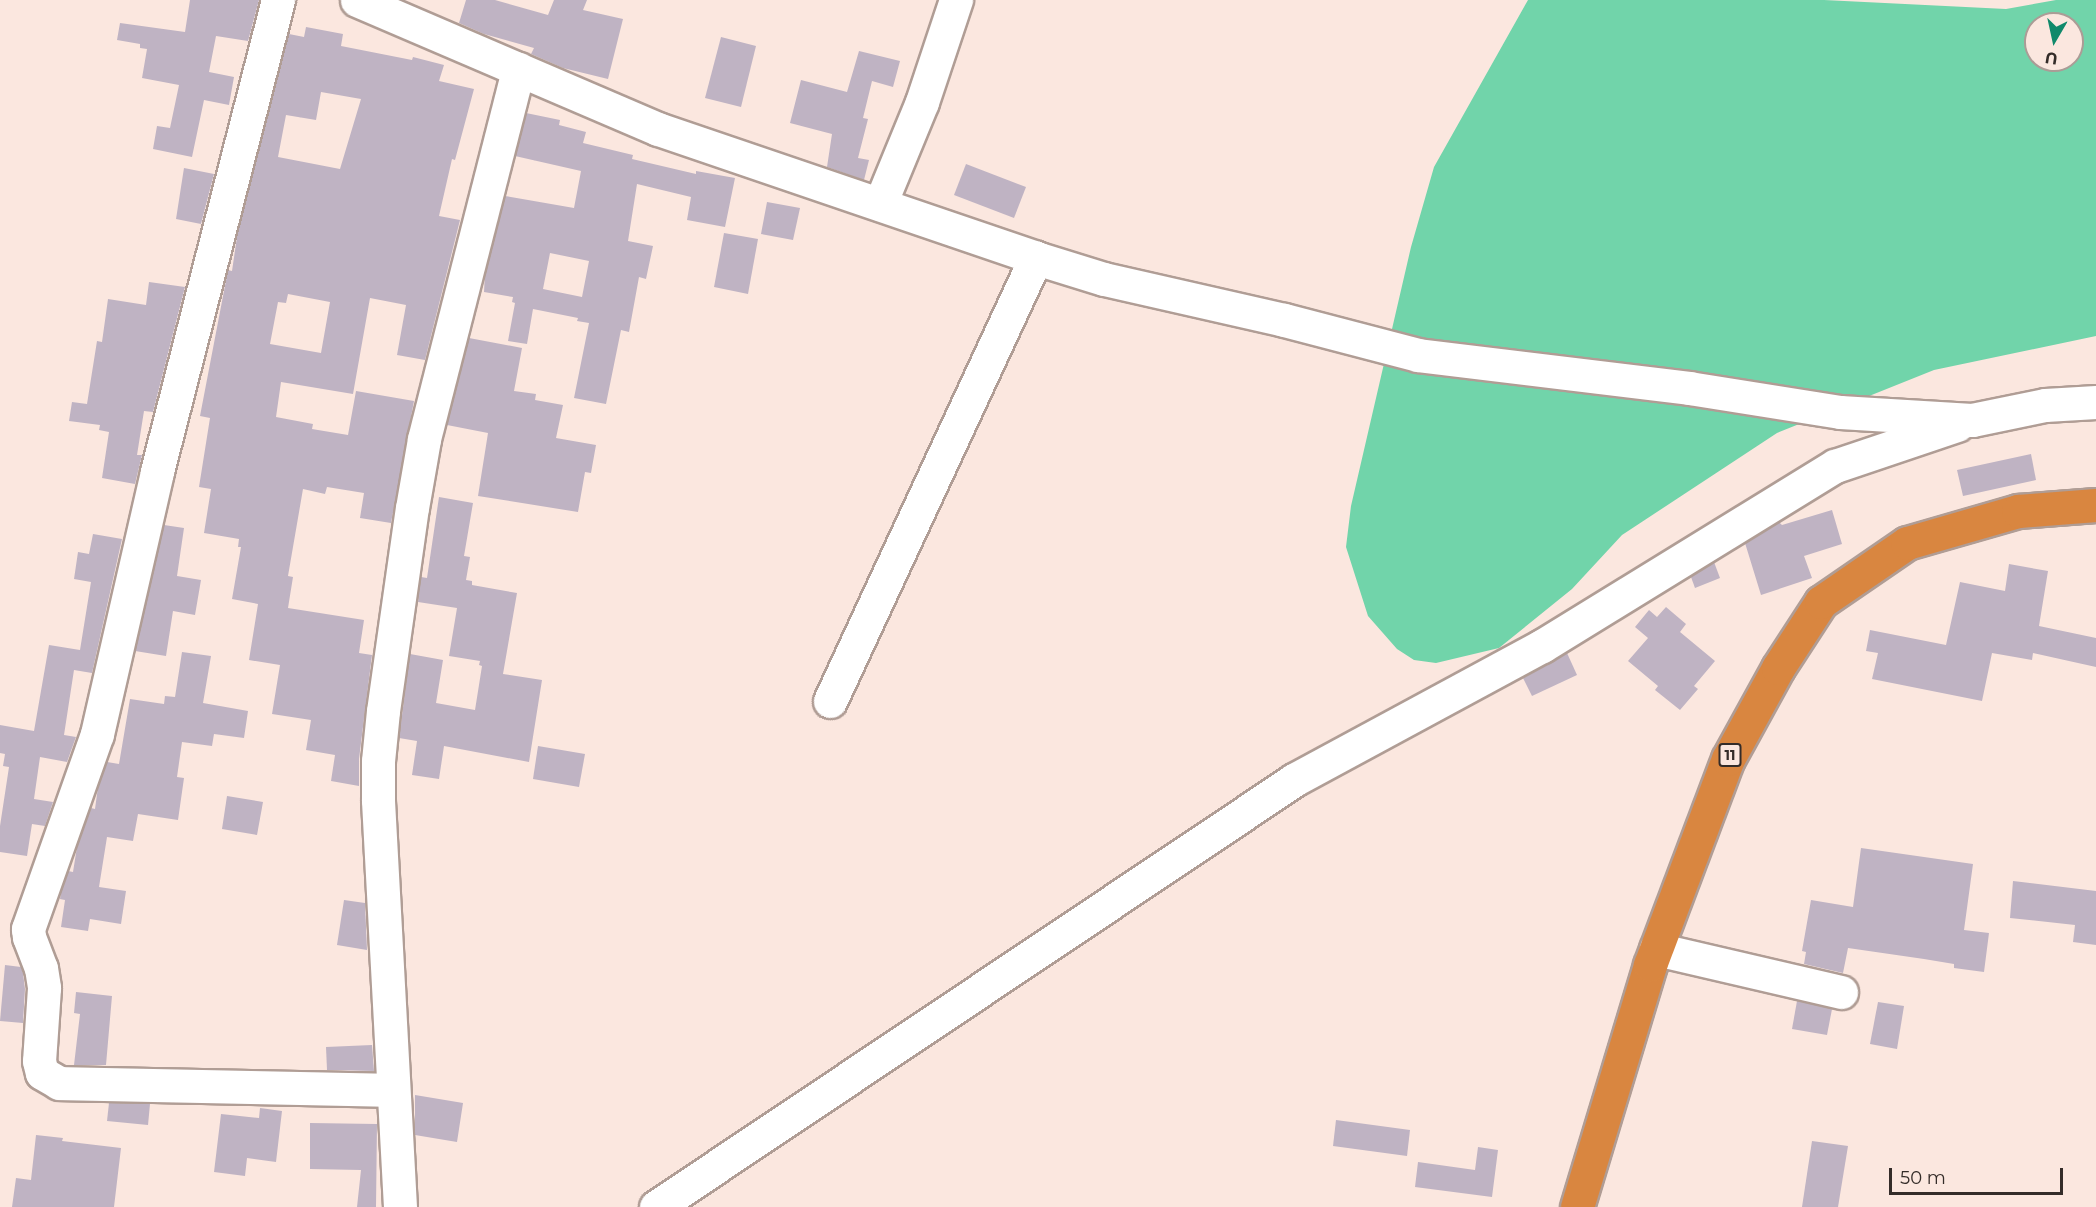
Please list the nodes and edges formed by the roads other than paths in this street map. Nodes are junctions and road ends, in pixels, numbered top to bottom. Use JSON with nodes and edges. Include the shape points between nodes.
{"nodes":[{"id":1,"x":278,"y":0,"type":"edge"},
{"id":2,"x":357,"y":0,"type":"edge"},
{"id":3,"x":956,"y":0,"type":"edge"},
{"id":4,"x":518,"y":69,"type":"junction"},
{"id":5,"x":880,"y":204,"type":"junction"},
{"id":6,"x":1036,"y":258,"type":"junction"},
{"id":7,"x":2096,"y":402,"type":"edge"},
{"id":8,"x":1972,"y":420,"type":"junction"},
{"id":9,"x":2096,"y":505,"type":"edge"},
{"id":10,"x":830,"y":701,"type":"dead end"},
{"id":11,"x":1656,"y":949,"type":"junction"},
{"id":12,"x":1841,"y":992,"type":"dead end"},
{"id":13,"x":393,"y":1090,"type":"junction"},
{"id":14,"x":400,"y":1207,"type":"edge"},
{"id":15,"x":656,"y":1207,"type":"edge"},
{"id":16,"x":1577,"y":1207,"type":"edge"}],
"edges":[{"from":1,"to":13,"type":"street","via":[[157,472],[97,734],[28,929],[44,988],[39,1062],[47,1078],[59,1083]]},
{"from":2,"to":4,"type":"street"},
{"from":3,"to":5,"type":"street","via":[[922,102]]},
{"from":4,"to":5,"type":"street","via":[[658,129]]},
{"from":4,"to":13,"type":"street","via":[[424,439],[383,711],[378,800]]},
{"from":5,"to":6,"type":"street"},
{"from":6,"to":8,"type":"street","via":[[1104,279],[1418,355],[1689,388],[1840,412]]},
{"from":6,"to":10,"type":"street"},
{"from":7,"to":8,"type":"street","via":[[2045,405]]},
{"from":8,"to":15,"type":"street","via":[[1836,466],[1542,646],[1294,780]]},
{"from":9,"to":11,"type":"highway","number":"11","via":[[2018,511],[1907,543],[1821,602],[1778,668],[1728,759]]},
{"from":11,"to":12,"type":"street"},
{"from":11,"to":16,"type":"highway","number":"11"},
{"from":13,"to":14,"type":"street"}]}
